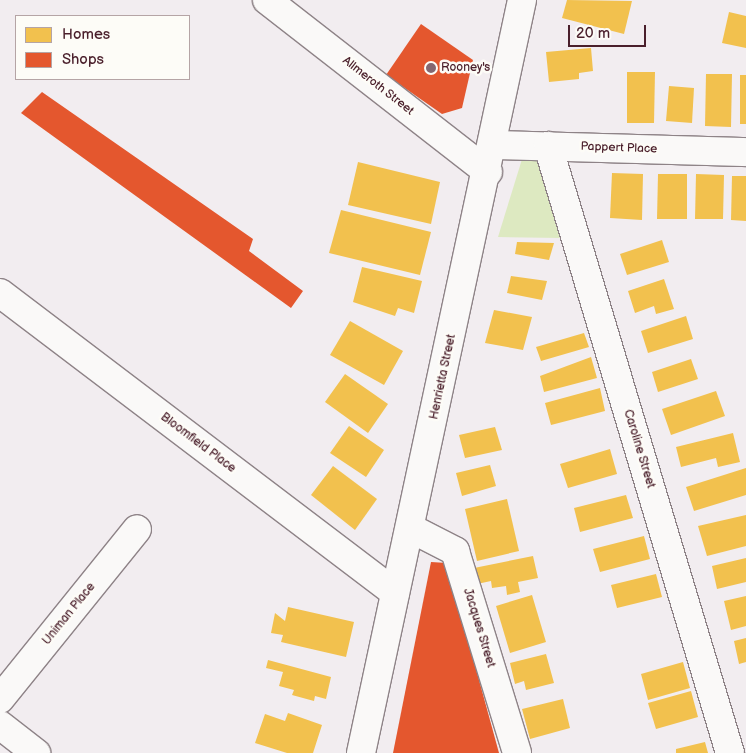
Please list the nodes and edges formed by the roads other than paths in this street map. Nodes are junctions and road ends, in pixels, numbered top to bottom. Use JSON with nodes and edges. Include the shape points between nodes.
{"nodes":[{"id":1,"x":267,"y":0,"type":"edge"},
{"id":2,"x":522,"y":0,"type":"edge"},
{"id":3,"x":548,"y":146,"type":"junction"},
{"id":4,"x":746,"y":152,"type":"edge"},
{"id":5,"x":490,"y":158,"type":"junction"},
{"id":6,"x":0,"y":294,"type":"edge"},
{"id":7,"x":410,"y":528,"type":"junction"},
{"id":8,"x":138,"y":529,"type":"dead end"},
{"id":9,"x":395,"y":592,"type":"junction"},
{"id":10,"x":0,"y":699,"type":"edge"},
{"id":11,"x":0,"y":725,"type":"edge"},
{"id":12,"x":36,"y":753,"type":"edge"},
{"id":13,"x":361,"y":753,"type":"edge"},
{"id":14,"x":517,"y":753,"type":"edge"},
{"id":15,"x":730,"y":753,"type":"edge"}],
"edges":[{"from":1,"to":5,"type":"street","name":"Allmeroth Street"},
{"from":2,"to":5,"type":"street","name":"Henrietta Street"},
{"from":3,"to":4,"type":"street","name":"Pappert Place"},
{"from":3,"to":5,"type":"street","name":"Pappert Place"},
{"from":3,"to":15,"type":"street","name":"Caroline Street"},
{"from":5,"to":7,"type":"street","name":"Henrietta Street"},
{"from":6,"to":9,"type":"street","name":"Bloomfield Place"},
{"from":7,"to":9,"type":"street","name":"Henrietta Street"},
{"from":7,"to":14,"type":"street","name":"Jacques Street","via":[[455,551]]},
{"from":8,"to":10,"type":"street","name":"Uniman Place"},
{"from":9,"to":13,"type":"street","name":"Henrietta Street"},
{"from":11,"to":12,"type":"street"}]}
